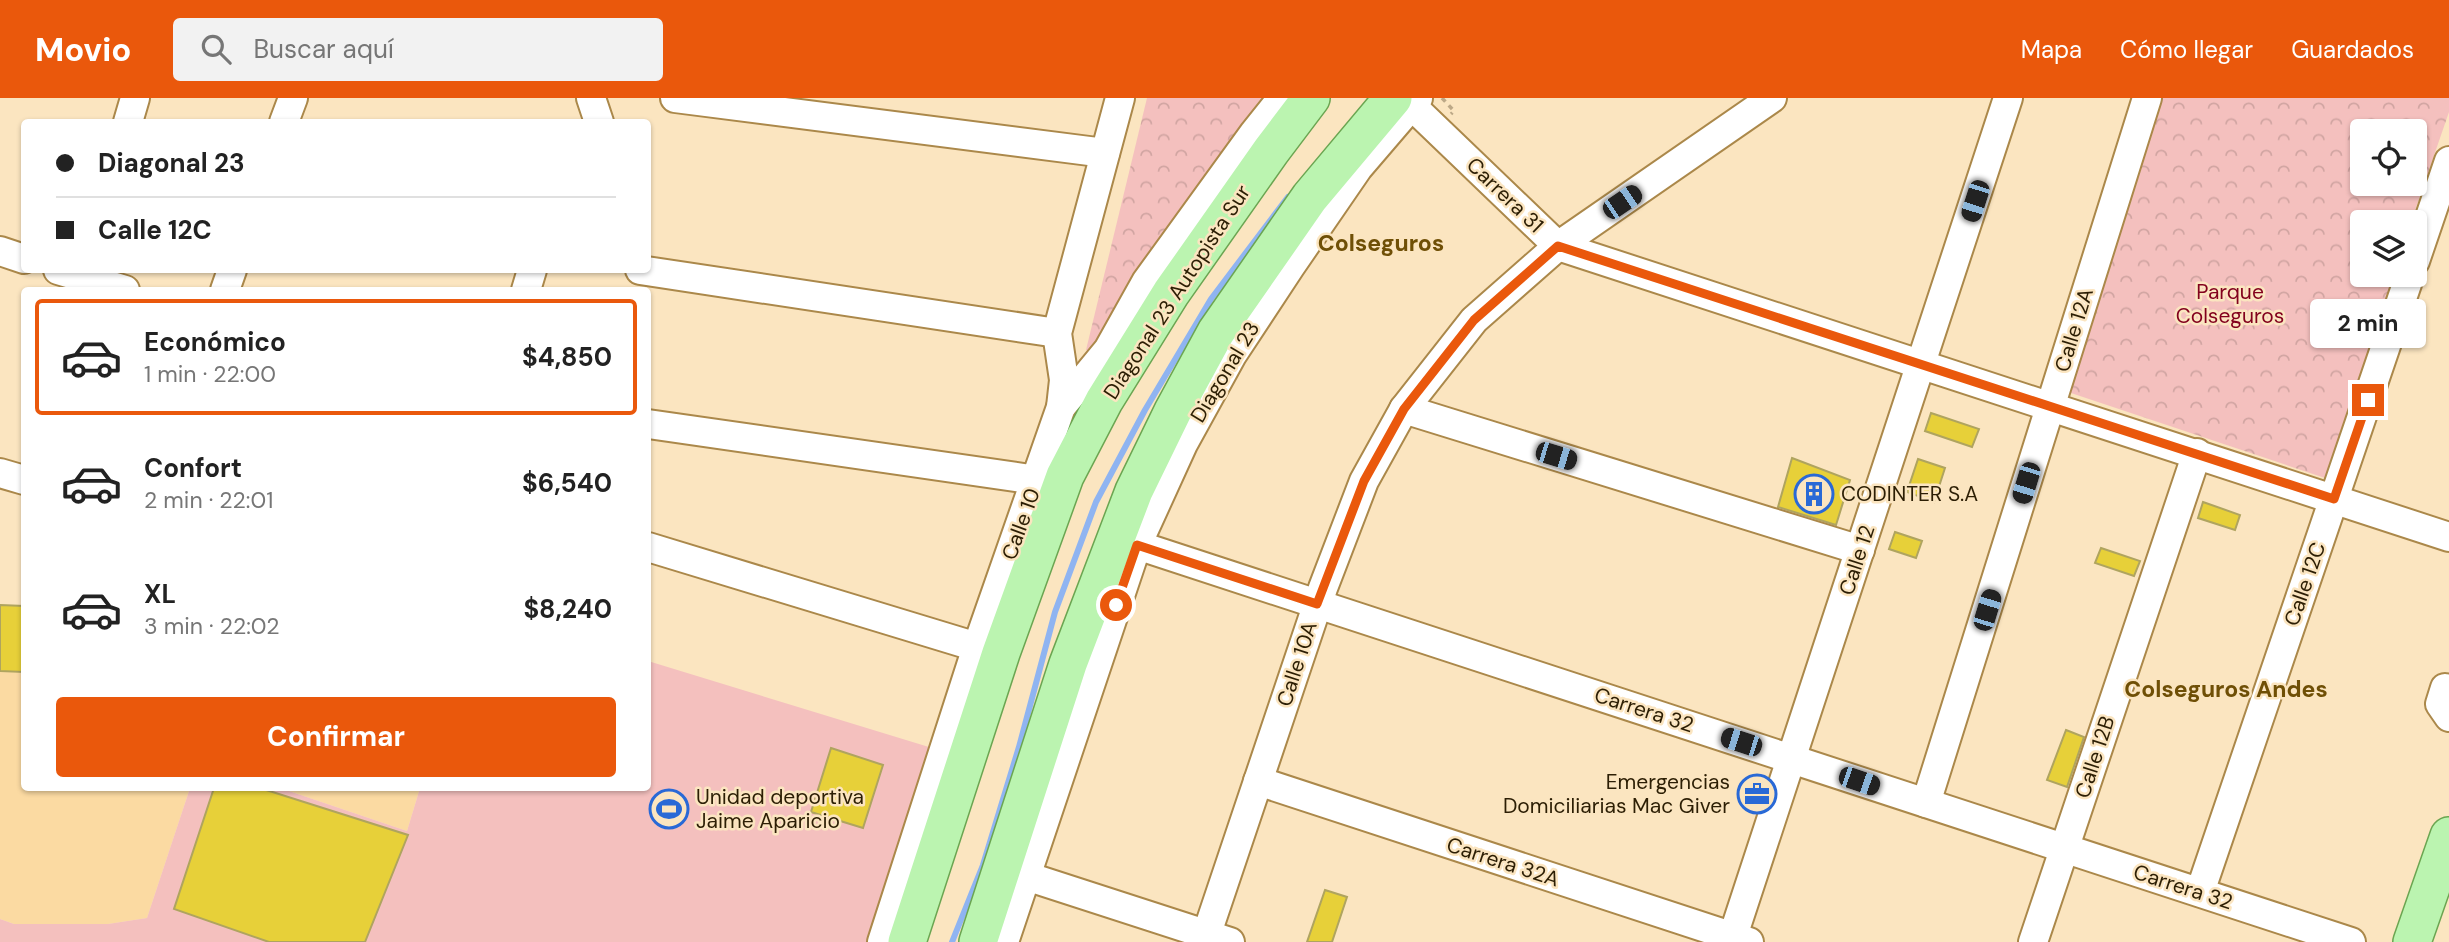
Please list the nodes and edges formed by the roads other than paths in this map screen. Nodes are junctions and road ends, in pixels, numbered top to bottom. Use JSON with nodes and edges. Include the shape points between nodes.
{"nodes":[{"id":1,"x":135,"y":98,"type":"edge"},
{"id":2,"x":293,"y":98,"type":"edge"},
{"id":3,"x":584,"y":98,"type":"edge"},
{"id":4,"x":592,"y":98,"type":"edge"},
{"id":5,"x":675,"y":98,"type":"edge"},
{"id":6,"x":1120,"y":98,"type":"edge"},
{"id":7,"x":1311,"y":98,"type":"edge"},
{"id":8,"x":1772,"y":98,"type":"edge"},
{"id":9,"x":2008,"y":98,"type":"edge"},
{"id":10,"x":2147,"y":98,"type":"edge"},
{"id":11,"x":1408,"y":100,"type":"edge"},
{"id":12,"x":1276,"y":117,"type":"edge"},
{"id":13,"x":129,"y":119,"type":"edge"},
{"id":14,"x":285,"y":119,"type":"edge"},
{"id":15,"x":578,"y":119,"type":"edge"},
{"id":16,"x":598,"y":119,"type":"edge"},
{"id":17,"x":1105,"y":153,"type":"junction"},
{"id":18,"x":2449,"y":161,"type":"edge"},
{"id":19,"x":2427,"y":226,"type":"edge"},
{"id":20,"x":1558,"y":246,"type":"junction"},
{"id":21,"x":0,"y":251,"type":"edge"},
{"id":22,"x":21,"y":258,"type":"edge"},
{"id":23,"x":651,"y":272,"type":"edge"},
{"id":24,"x":76,"y":273,"type":"edge"},
{"id":25,"x":116,"y":287,"type":"edge"},
{"id":26,"x":2406,"y":287,"type":"edge"},
{"id":27,"x":1057,"y":333,"type":"junction"},
{"id":28,"x":1921,"y":364,"type":"junction"},
{"id":29,"x":1061,"y":407,"type":"junction"},
{"id":30,"x":2050,"y":407,"type":"junction"},
{"id":31,"x":1404,"y":409,"type":"junction"},
{"id":32,"x":651,"y":425,"type":"edge"},
{"id":33,"x":2197,"y":453,"type":"junction"},
{"id":34,"x":0,"y":473,"type":"edge"},
{"id":35,"x":21,"y":479,"type":"edge"},
{"id":36,"x":1037,"y":480,"type":"junction"},
{"id":37,"x":2334,"y":499,"type":"junction"},
{"id":38,"x":2449,"y":537,"type":"edge"},
{"id":39,"x":1137,"y":545,"type":"junction"},
{"id":40,"x":651,"y":548,"type":"edge"},
{"id":41,"x":1860,"y":550,"type":"junction"},
{"id":42,"x":1317,"y":604,"type":"junction"},
{"id":43,"x":989,"y":650,"type":"junction"},
{"id":44,"x":1079,"y":672,"type":"junction"},
{"id":45,"x":2445,"y":688,"type":"dead end"},
{"id":46,"x":2449,"y":717,"type":"edge"},
{"id":47,"x":1791,"y":758,"type":"junction"},
{"id":48,"x":1258,"y":781,"type":"junction"},
{"id":49,"x":944,"y":783,"type":"junction"},
{"id":50,"x":1926,"y":803,"type":"junction"},
{"id":51,"x":2449,"y":836,"type":"edge"},
{"id":52,"x":2064,"y":848,"type":"junction"},
{"id":53,"x":1026,"y":876,"type":"junction"},
{"id":54,"x":2200,"y":892,"type":"junction"},
{"id":55,"x":1213,"y":940,"type":"edge"},
{"id":56,"x":1737,"y":940,"type":"edge"},
{"id":57,"x":882,"y":942,"type":"edge"},
{"id":58,"x":907,"y":942,"type":"edge"},
{"id":59,"x":978,"y":942,"type":"edge"},
{"id":60,"x":1004,"y":942,"type":"edge"},
{"id":61,"x":2033,"y":942,"type":"edge"},
{"id":62,"x":2351,"y":942,"type":"edge"},
{"id":63,"x":2412,"y":942,"type":"edge"}],
"edges":[{"from":1,"to":13,"type":"street"},
{"from":2,"to":14,"type":"street"},
{"from":3,"to":15,"type":"street"},
{"from":4,"to":16,"type":"street"},
{"from":5,"to":17,"type":"street"},
{"from":6,"to":17,"type":"street","name":"Calle 10"},
{"from":7,"to":12,"type":"main road","name":"Diagonal 23 Autopista Sur"},
{"from":8,"to":20,"type":"street","name":"Calle 10A"},
{"from":9,"to":28,"type":"street","name":"Calle 12"},
{"from":10,"to":30,"type":"street","name":"Calle 12A"},
{"from":11,"to":20,"type":"street","name":"Carrera 31"},
{"from":11,"to":39,"type":"street","name":"Diagonal 23","via":[[1232,355],[1183,444]]},
{"from":11,"to":44,"type":"main road","via":[[1310,197],[1216,332],[1133,491]]},
{"from":12,"to":29,"type":"street","via":[[1146,282],[1108,350]]},
{"from":12,"to":43,"type":"main road","name":"Diagonal 23 Autopista Sur","via":[[1104,401],[1065,476]]},
{"from":17,"to":27,"type":"street","name":"Calle 10"},
{"from":18,"to":19,"type":"street"},
{"from":20,"to":28,"type":"street","name":"Carrera 31"},
{"from":20,"to":31,"type":"street","name":"Calle 10A","via":[[1474,320]]},
{"from":21,"to":22,"type":"street"},
{"from":23,"to":27,"type":"street"},
{"from":24,"to":25,"type":"street"},
{"from":26,"to":37,"type":"street","name":"Calle 12C"},
{"from":27,"to":29,"type":"street","name":"Calle 10","via":[[1064,380]]},
{"from":28,"to":30,"type":"street","name":"Carrera 31"},
{"from":28,"to":41,"type":"street","name":"Calle 12"},
{"from":29,"to":36,"type":"street","name":"Calle 10"},
{"from":30,"to":33,"type":"street","name":"Carrera 31"},
{"from":30,"to":50,"type":"street","name":"Calle 12A"},
{"from":31,"to":41,"type":"street"},
{"from":31,"to":42,"type":"street","name":"Calle 10A","via":[[1364,481]]},
{"from":32,"to":36,"type":"street"},
{"from":33,"to":37,"type":"street","name":"Carrera 31"},
{"from":33,"to":52,"type":"street","name":"Calle 12B"},
{"from":34,"to":35,"type":"street"},
{"from":36,"to":43,"type":"street","name":"Calle 10"},
{"from":37,"to":38,"type":"street","name":"Carrera 31"},
{"from":37,"to":54,"type":"street","name":"Calle 12C"},
{"from":39,"to":42,"type":"street","name":"Carrera 32"},
{"from":39,"to":44,"type":"street","name":"Diagonal 23"},
{"from":40,"to":43,"type":"street"},
{"from":41,"to":47,"type":"street","name":"Calle 12"},
{"from":42,"to":47,"type":"street","name":"Carrera 32"},
{"from":42,"to":48,"type":"street","name":"Calle 10A"},
{"from":43,"to":49,"type":"main road","name":"Calle 10"},
{"from":44,"to":53,"type":"street"},
{"from":44,"to":59,"type":"main road"},
{"from":45,"to":46,"type":"street","via":[[2440,704]]},
{"from":47,"to":50,"type":"street","name":"Carrera 32"},
{"from":47,"to":56,"type":"street","name":"Calle 12"},
{"from":48,"to":55,"type":"street","name":"Calle 10A"},
{"from":48,"to":56,"type":"street","name":"Carrera 32A"},
{"from":49,"to":57,"type":"street","name":"Calle 10"},
{"from":49,"to":58,"type":"main road","name":"Calle 10"},
{"from":50,"to":52,"type":"street","name":"Carrera 32"},
{"from":51,"to":63,"type":"main road"},
{"from":52,"to":54,"type":"street","name":"Carrera 32"},
{"from":52,"to":61,"type":"street","name":"Calle 12B"},
{"from":53,"to":55,"type":"street"},
{"from":53,"to":60,"type":"street"},
{"from":54,"to":62,"type":"street","name":"Carrera 32"}]}
